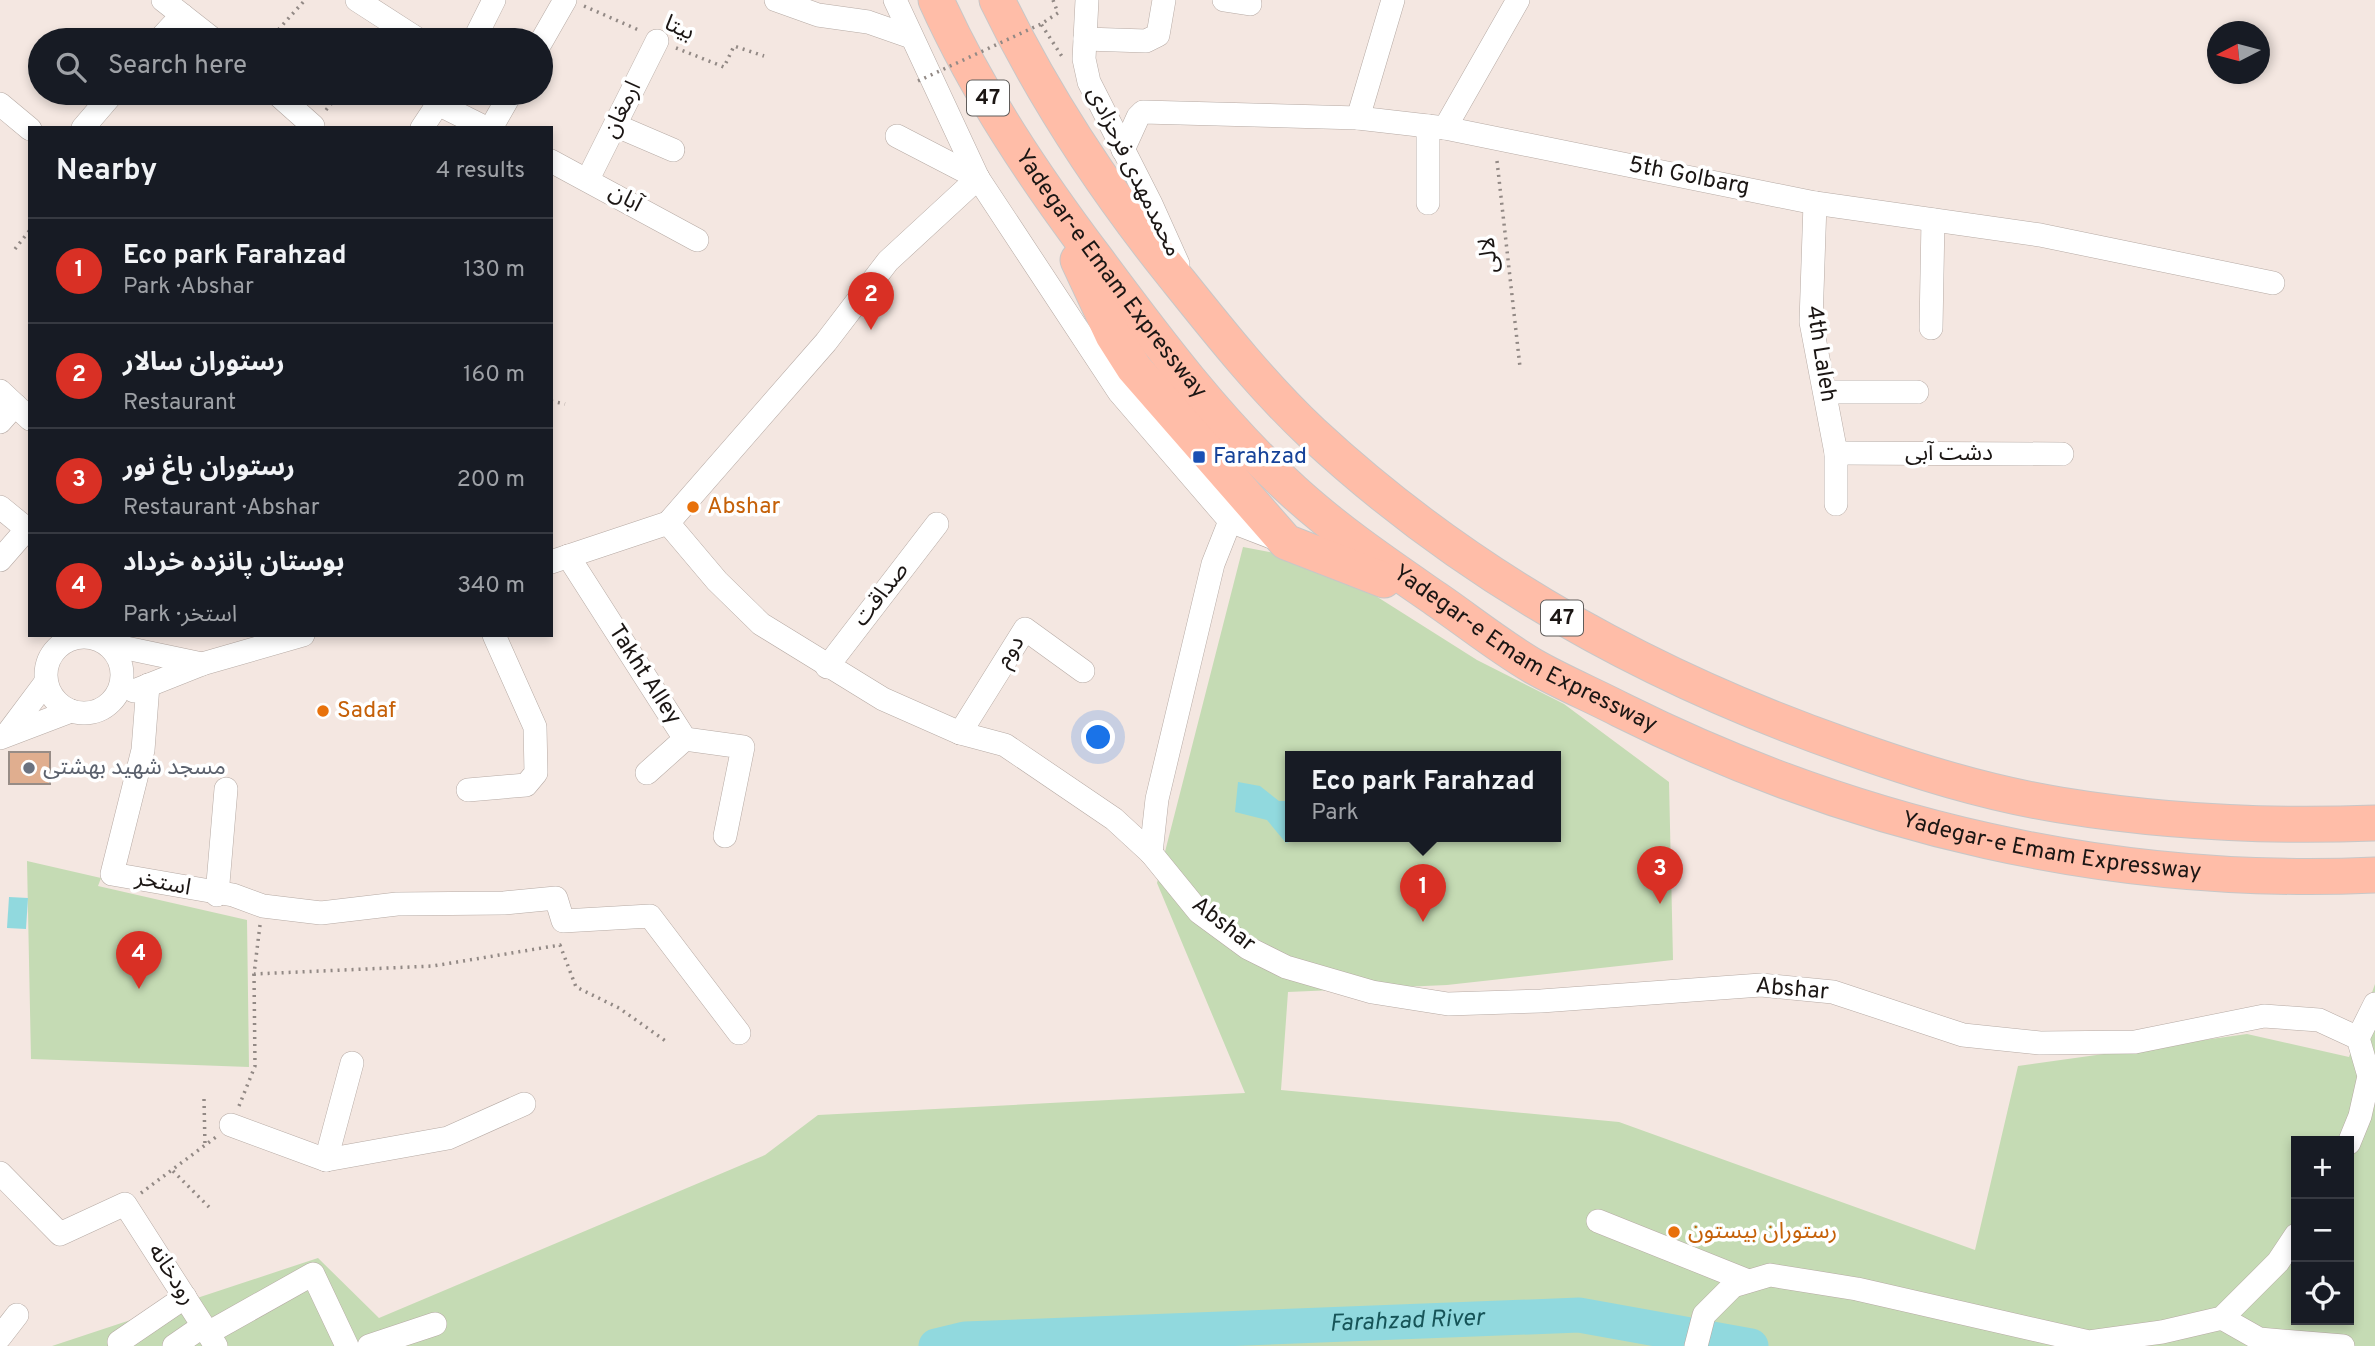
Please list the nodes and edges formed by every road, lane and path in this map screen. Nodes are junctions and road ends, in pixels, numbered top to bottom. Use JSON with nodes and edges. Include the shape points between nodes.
{"nodes":[{"id":1,"x":163,"y":0,"type":"edge"},
{"id":2,"x":305,"y":0,"type":"edge"},
{"id":3,"x":357,"y":0,"type":"edge"},
{"id":4,"x":495,"y":0,"type":"edge"},
{"id":5,"x":776,"y":0,"type":"edge"},
{"id":6,"x":845,"y":0,"type":"edge"},
{"id":7,"x":895,"y":0,"type":"edge"},
{"id":8,"x":936,"y":0,"type":"edge"},
{"id":9,"x":997,"y":0,"type":"edge"},
{"id":10,"x":1054,"y":0,"type":"edge"},
{"id":11,"x":1087,"y":0,"type":"edge"},
{"id":12,"x":1164,"y":0,"type":"edge"},
{"id":13,"x":1224,"y":0,"type":"edge"},
{"id":14,"x":1393,"y":0,"type":"edge"},
{"id":15,"x":1518,"y":0,"type":"edge"},
{"id":16,"x":573,"y":3,"type":"edge"},
{"id":17,"x":1250,"y":4,"type":"dead end"},
{"id":18,"x":182,"y":15,"type":"junction"},
{"id":19,"x":818,"y":15,"type":"junction"},
{"id":20,"x":1041,"y":24,"type":"junction"},
{"id":21,"x":170,"y":28,"type":"edge"},
{"id":22,"x":199,"y":28,"type":"edge"},
{"id":23,"x":280,"y":28,"type":"edge"},
{"id":24,"x":397,"y":28,"type":"edge"},
{"id":25,"x":480,"y":28,"type":"edge"},
{"id":26,"x":552,"y":28,"type":"edge"},
{"id":27,"x":911,"y":37,"type":"junction"},
{"id":28,"x":1085,"y":39,"type":"junction"},
{"id":29,"x":657,"y":41,"type":"junction"},
{"id":30,"x":764,"y":56,"type":"dead end"},
{"id":31,"x":1065,"y":59,"type":"dead end"},
{"id":32,"x":918,"y":81,"type":"dead end"},
{"id":33,"x":0,"y":104,"type":"edge"},
{"id":34,"x":103,"y":105,"type":"edge"},
{"id":35,"x":289,"y":105,"type":"edge"},
{"id":36,"x":437,"y":105,"type":"edge"},
{"id":37,"x":452,"y":105,"type":"edge"},
{"id":38,"x":503,"y":105,"type":"edge"},
{"id":39,"x":1358,"y":118,"type":"junction"},
{"id":40,"x":85,"y":126,"type":"edge"},
{"id":41,"x":313,"y":126,"type":"dead end"},
{"id":42,"x":423,"y":126,"type":"edge"},
{"id":43,"x":485,"y":126,"type":"edge"},
{"id":44,"x":489,"y":126,"type":"edge"},
{"id":45,"x":617,"y":126,"type":"junction"},
{"id":46,"x":28,"y":127,"type":"edge"},
{"id":47,"x":1436,"y":127,"type":"junction"},
{"id":48,"x":897,"y":136,"type":"dead end"},
{"id":49,"x":1495,"y":138,"type":"junction"},
{"id":50,"x":673,"y":150,"type":"dead end"},
{"id":51,"x":1123,"y":150,"type":"junction"},
{"id":52,"x":553,"y":162,"type":"edge"},
{"id":53,"x":978,"y":178,"type":"junction"},
{"id":54,"x":588,"y":179,"type":"junction"},
{"id":55,"x":1046,"y":192,"type":"junction"},
{"id":56,"x":1428,"y":203,"type":"dead end"},
{"id":57,"x":1815,"y":203,"type":"junction"},
{"id":58,"x":1933,"y":220,"type":"junction"},
{"id":59,"x":28,"y":233,"type":"edge"},
{"id":60,"x":697,"y":240,"type":"dead end"},
{"id":61,"x":15,"y":249,"type":"dead end"},
{"id":62,"x":2273,"y":283,"type":"dead end"},
{"id":63,"x":1193,"y":299,"type":"junction"},
{"id":64,"x":1931,"y":328,"type":"dead end"},
{"id":65,"x":1520,"y":367,"type":"dead end"},
{"id":66,"x":1825,"y":391,"type":"junction"},
{"id":67,"x":1917,"y":392,"type":"dead end"},
{"id":68,"x":553,"y":401,"type":"edge"},
{"id":69,"x":565,"y":404,"type":"dead end"},
{"id":70,"x":1836,"y":453,"type":"junction"},
{"id":71,"x":2062,"y":454,"type":"dead end"},
{"id":72,"x":1836,"y":504,"type":"dead end"},
{"id":73,"x":0,"y":507,"type":"edge"},
{"id":74,"x":1230,"y":521,"type":"junction"},
{"id":75,"x":668,"y":523,"type":"junction"},
{"id":76,"x":937,"y":524,"type":"dead end"},
{"id":77,"x":1286,"y":542,"type":"junction"},
{"id":78,"x":1,"y":557,"type":"edge"},
{"id":79,"x":559,"y":559,"type":"edge"},
{"id":80,"x":1437,"y":600,"type":"junction"},
{"id":81,"x":75,"y":637,"type":"edge"},
{"id":82,"x":90,"y":637,"type":"edge"},
{"id":83,"x":290,"y":637,"type":"edge"},
{"id":84,"x":496,"y":637,"type":"edge"},
{"id":85,"x":107,"y":644,"type":"junction"},
{"id":86,"x":239,"y":645,"type":"edge"},
{"id":87,"x":202,"y":664,"type":"junction"},
{"id":88,"x":827,"y":667,"type":"junction"},
{"id":89,"x":1083,"y":671,"type":"dead end"},
{"id":90,"x":46,"y":682,"type":"junction"},
{"id":91,"x":148,"y":685,"type":"junction"},
{"id":92,"x":114,"y":698,"type":"junction"},
{"id":93,"x":71,"y":711,"type":"junction"},
{"id":94,"x":960,"y":733,"type":"junction"},
{"id":95,"x":2,"y":737,"type":"edge"},
{"id":96,"x":685,"y":739,"type":"junction"},
{"id":97,"x":647,"y":773,"type":"dead end"},
{"id":98,"x":226,"y":789,"type":"dead end"},
{"id":99,"x":468,"y":790,"type":"dead end"},
{"id":100,"x":2375,"y":803,"type":"edge"},
{"id":101,"x":2292,"y":823,"type":"junction"},
{"id":102,"x":2375,"y":823,"type":"edge"},
{"id":103,"x":725,"y":836,"type":"dead end"},
{"id":104,"x":1151,"y":853,"type":"junction"},
{"id":105,"x":2375,"y":875,"type":"edge"},
{"id":106,"x":217,"y":895,"type":"junction"},
{"id":107,"x":263,"y":906,"type":"junction"},
{"id":108,"x":254,"y":974,"type":"junction"},
{"id":109,"x":2375,"y":1003,"type":"edge"},
{"id":110,"x":739,"y":1033,"type":"dead end"},
{"id":111,"x":2358,"y":1038,"type":"junction"},
{"id":112,"x":667,"y":1042,"type":"dead end"},
{"id":113,"x":352,"y":1063,"type":"dead end"},
{"id":114,"x":204,"y":1099,"type":"dead end"},
{"id":115,"x":524,"y":1104,"type":"dead end"},
{"id":116,"x":231,"y":1125,"type":"junction"},
{"id":117,"x":2352,"y":1136,"type":"edge"},
{"id":118,"x":205,"y":1146,"type":"junction"},
{"id":119,"x":326,"y":1160,"type":"junction"},
{"id":120,"x":173,"y":1171,"type":"junction"},
{"id":121,"x":0,"y":1173,"type":"edge"},
{"id":122,"x":125,"y":1204,"type":"junction"},
{"id":123,"x":209,"y":1207,"type":"dead end"},
{"id":124,"x":1598,"y":1220,"type":"dead end"},
{"id":125,"x":2291,"y":1242,"type":"edge"},
{"id":126,"x":1748,"y":1281,"type":"junction"},
{"id":127,"x":185,"y":1297,"type":"junction"},
{"id":128,"x":18,"y":1315,"type":"dead end"},
{"id":129,"x":2222,"y":1318,"type":"junction"},
{"id":130,"x":435,"y":1324,"type":"dead end"},
{"id":131,"x":209,"y":1335,"type":"edge"},
{"id":132,"x":0,"y":1337,"type":"edge"},
{"id":133,"x":119,"y":1342,"type":"dead end"},
{"id":134,"x":174,"y":1346,"type":"edge"},
{"id":135,"x":347,"y":1346,"type":"edge"},
{"id":136,"x":369,"y":1346,"type":"edge"},
{"id":137,"x":1696,"y":1346,"type":"edge"},
{"id":138,"x":2343,"y":1346,"type":"edge"}],
"edges":[{"from":1,"to":18,"type":"street"},
{"from":2,"to":23,"type":"path"},
{"from":3,"to":24,"type":"street"},
{"from":4,"to":25,"type":"street"},
{"from":5,"to":19,"type":"street"},
{"from":6,"to":19,"type":"street"},
{"from":7,"to":27,"type":"street"},
{"from":8,"to":55,"type":"highway","name":"Yadegar-e Emam Expressway","number":"47"},
{"from":9,"to":63,"type":"highway","name":"Yadegar-e Emam Expressway","number":"47","via":[[1089,164]]},
{"from":10,"to":20,"type":"path","via":[[1058,13]]},
{"from":11,"to":28,"type":"street","name":"محمدمهدی فرحزادی"},
{"from":12,"to":28,"type":"street","via":[[1158,35],[1152,39]]},
{"from":13,"to":17,"type":"street"},
{"from":14,"to":39,"type":"street"},
{"from":15,"to":47,"type":"street"},
{"from":16,"to":26,"type":"street"},
{"from":16,"to":29,"type":"path","name":"بیتا"},
{"from":18,"to":21,"type":"street"},
{"from":18,"to":22,"type":"street"},
{"from":19,"to":27,"type":"street","via":[[868,22]]},
{"from":20,"to":31,"type":"path"},
{"from":20,"to":32,"type":"path","bridge":true},
{"from":27,"to":53,"type":"street"},
{"from":28,"to":51,"type":"street","name":"محمدمهدی فرحزادی","via":[[1089,82]]},
{"from":29,"to":30,"type":"path","name":"بیتا","via":[[724,66],[734,46]]},
{"from":29,"to":45,"type":"street","name":"ارمغان"},
{"from":33,"to":46,"type":"street"},
{"from":34,"to":40,"type":"street"},
{"from":35,"to":41,"type":"street"},
{"from":36,"to":42,"type":"street"},
{"from":37,"to":43,"type":"street"},
{"from":38,"to":44,"type":"street"},
{"from":39,"to":47,"type":"street","name":"5th Golbarg"},
{"from":39,"to":51,"type":"street","name":"5th Golbarg","via":[[1143,112]]},
{"from":45,"to":50,"type":"street"},
{"from":45,"to":54,"type":"street","name":"ارمغان"},
{"from":47,"to":49,"type":"street","name":"5th Golbarg"},
{"from":47,"to":56,"type":"street"},
{"from":48,"to":53,"type":"street"},
{"from":49,"to":57,"type":"street","name":"5th Golbarg"},
{"from":49,"to":65,"type":"path","name":"لالی"},
{"from":51,"to":63,"type":"street","name":"محمدمهدی فرحزادی"},
{"from":52,"to":54,"type":"street","name":"آبان"},
{"from":53,"to":74,"type":"street","via":[[1119,392]]},
{"from":53,"to":75,"type":"street","via":[[888,261],[826,342]]},
{"from":54,"to":60,"type":"street","name":"آبان"},
{"from":55,"to":77,"type":"highway","via":[[1113,335],[1134,368]]},
{"from":55,"to":80,"type":"highway","name":"Yadegar-e Emam Expressway","number":"47","via":[[1150,332],[1242,440],[1350,540]]},
{"from":57,"to":58,"type":"street","name":"5th Golbarg"},
{"from":57,"to":66,"type":"street","name":"4th Laleh","via":[[1811,322]]},
{"from":58,"to":62,"type":"street","name":"5th Golbarg","via":[[2040,235]]},
{"from":58,"to":64,"type":"street"},
{"from":59,"to":61,"type":"path"},
{"from":63,"to":101,"type":"highway","name":"Yadegar-e Emam Expressway","number":"47","via":[[1262,383],[1303,424],[1422,526],[1501,582],[1657,669],[1791,727],[1984,790],[2062,805],[2242,823]]},
{"from":66,"to":67,"type":"street"},
{"from":66,"to":70,"type":"street","name":"4th Laleh"},
{"from":68,"to":69,"type":"path"},
{"from":70,"to":71,"type":"street","name":"دشت آبی"},
{"from":70,"to":72,"type":"street","name":"4th Laleh"},
{"from":73,"to":78,"type":"street","via":[[27,529]]},
{"from":74,"to":77,"type":"street"},
{"from":74,"to":104,"type":"street","via":[[1213,564],[1157,799]]},
{"from":75,"to":79,"type":"street"},
{"from":75,"to":88,"type":"street","name":"Abshar","via":[[761,624]]},
{"from":76,"to":88,"type":"street","name":"صداقت"},
{"from":77,"to":80,"type":"highway"},
{"from":79,"to":96,"type":"street","name":"Takht Alley"},
{"from":80,"to":105,"type":"highway","name":"Yadegar-e Emam Expressway","number":"47","via":[[1532,665],[1689,744],[1902,822],[2032,853],[2149,869],[2276,877]]},
{"from":81,"to":90,"type":"street","via":[[49,659]]},
{"from":82,"to":85,"type":"street"},
{"from":83,"to":86,"type":"street"},
{"from":84,"to":99,"type":"street","via":[[535,727],[536,773],[526,785]]},
{"from":85,"to":87,"type":"street"},
{"from":85,"to":92,"type":"street","via":[[116,653],[123,676]]},
{"from":86,"to":87,"type":"street"},
{"from":87,"to":91,"type":"street"},
{"from":88,"to":94,"type":"street","name":"Abshar","via":[[883,699]]},
{"from":89,"to":94,"type":"street","name":"دوم","via":[[1025,629]]},
{"from":90,"to":93,"type":"street","via":[[59,705]]},
{"from":90,"to":95,"type":"street"},
{"from":91,"to":92,"type":"street"},
{"from":91,"to":106,"type":"street","name":"استخر","via":[[143,750],[112,874]]},
{"from":92,"to":93,"type":"street","via":[[95,712]]},
{"from":93,"to":95,"type":"street"},
{"from":94,"to":104,"type":"street","name":"Abshar","via":[[1005,745],[1114,819]]},
{"from":96,"to":97,"type":"street"},
{"from":96,"to":103,"type":"street","name":"Takht Alley","via":[[743,747]]},
{"from":98,"to":106,"type":"street","name":"استخر"},
{"from":100,"to":101,"type":"highway"},
{"from":101,"to":102,"type":"highway","name":"Yadegar-e Emam Expressway","number":"47"},
{"from":104,"to":111,"type":"street","name":"Abshar","via":[[1199,912],[1248,948],[1286,967],[1372,992],[1448,1004],[1761,985],[1833,992],[1963,1035],[2040,1043],[2135,1042],[2263,1016],[2319,1020]]},
{"from":106,"to":107,"type":"street","via":[[233,895]]},
{"from":107,"to":108,"type":"path"},
{"from":107,"to":110,"type":"street","via":[[321,913],[397,904],[556,898],[563,921],[650,916]]},
{"from":108,"to":112,"type":"path","via":[[433,966],[560,945],[576,987],[619,1008]]},
{"from":108,"to":116,"type":"path","via":[[255,1066]]},
{"from":109,"to":111,"type":"street"},
{"from":111,"to":117,"type":"street","via":[[2369,1076]]},
{"from":113,"to":119,"type":"street"},
{"from":114,"to":118,"type":"path"},
{"from":115,"to":119,"type":"street","via":[[448,1138]]},
{"from":116,"to":118,"type":"path"},
{"from":116,"to":119,"type":"street"},
{"from":118,"to":120,"type":"path"},
{"from":120,"to":122,"type":"path"},
{"from":120,"to":123,"type":"path"},
{"from":121,"to":122,"type":"street","via":[[60,1234]]},
{"from":122,"to":127,"type":"street","name":"رودخانه"},
{"from":124,"to":126,"type":"street"},
{"from":125,"to":129,"type":"street","via":[[2278,1262]]},
{"from":126,"to":129,"type":"street","via":[[1770,1275],[1857,1289],[2089,1342]]},
{"from":126,"to":137,"type":"street","via":[[1733,1286],[1704,1315]]},
{"from":127,"to":131,"type":"street","name":"رودخانه"},
{"from":127,"to":133,"type":"street"},
{"from":128,"to":132,"type":"street"},
{"from":129,"to":138,"type":"street","via":[[2259,1339]]},
{"from":130,"to":136,"type":"street"},
{"from":131,"to":134,"type":"street"},
{"from":131,"to":135,"type":"street","via":[[313,1275]]}]}
